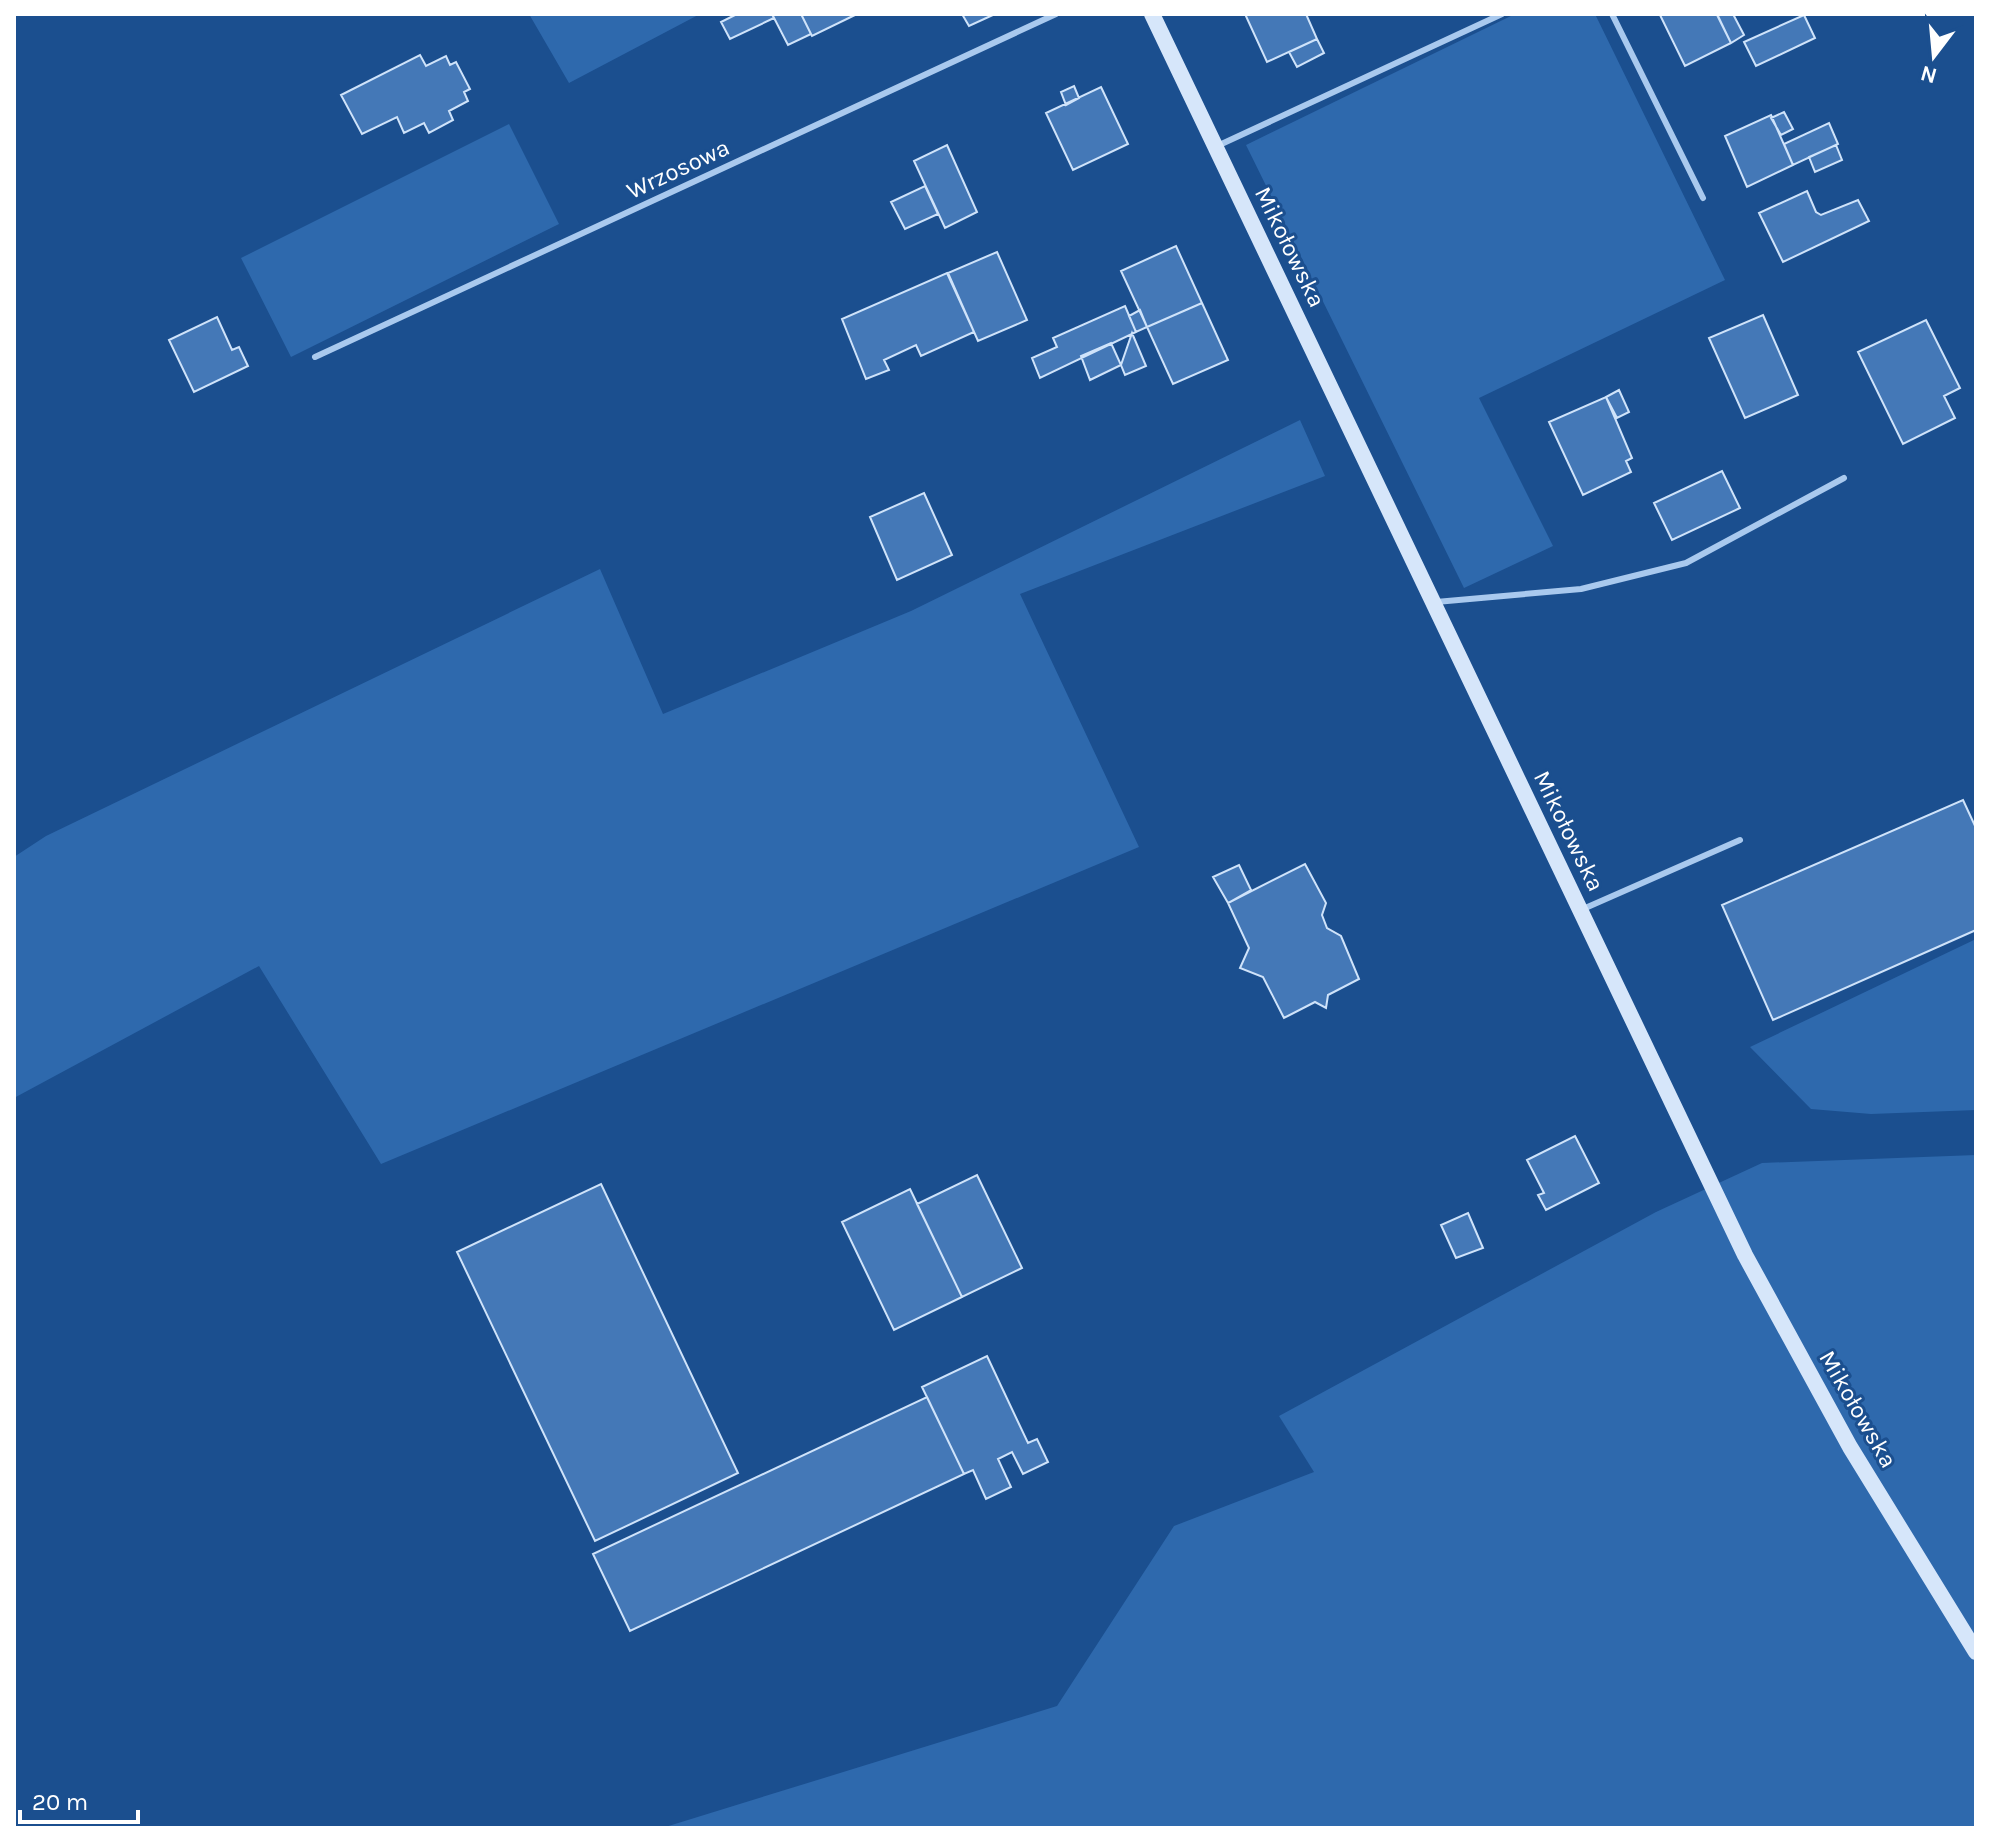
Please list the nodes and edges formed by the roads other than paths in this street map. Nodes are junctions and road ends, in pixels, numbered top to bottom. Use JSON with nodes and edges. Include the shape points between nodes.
{"nodes":[{"id":1,"x":1056,"y":14,"type":"edge"},
{"id":2,"x":1152,"y":14,"type":"edge"},
{"id":3,"x":1502,"y":14,"type":"edge"},
{"id":4,"x":1612,"y":14,"type":"edge"},
{"id":5,"x":1215,"y":147,"type":"junction"},
{"id":6,"x":1703,"y":198,"type":"dead end"},
{"id":7,"x":315,"y":357,"type":"dead end"},
{"id":8,"x":1844,"y":478,"type":"dead end"},
{"id":9,"x":1433,"y":602,"type":"junction"},
{"id":10,"x":1740,"y":840,"type":"dead end"},
{"id":11,"x":1580,"y":910,"type":"junction"},
{"id":12,"x":1976,"y":1652,"type":"edge"}],
"edges":[{"from":1,"to":7,"type":"lane","name":"Wrzosowa"},
{"from":2,"to":5,"type":"main road","name":"Mikołowska"},
{"from":3,"to":5,"type":"lane"},
{"from":4,"to":6,"type":"lane"},
{"from":5,"to":9,"type":"main road","name":"Mikołowska"},
{"from":8,"to":9,"type":"lane","via":[[1686,563],[1581,589]]},
{"from":9,"to":11,"type":"main road","name":"Mikołowska"},
{"from":10,"to":11,"type":"lane"},
{"from":11,"to":12,"type":"main road","name":"Mikołowska","via":[[1745,1255],[1850,1447]]}]}
